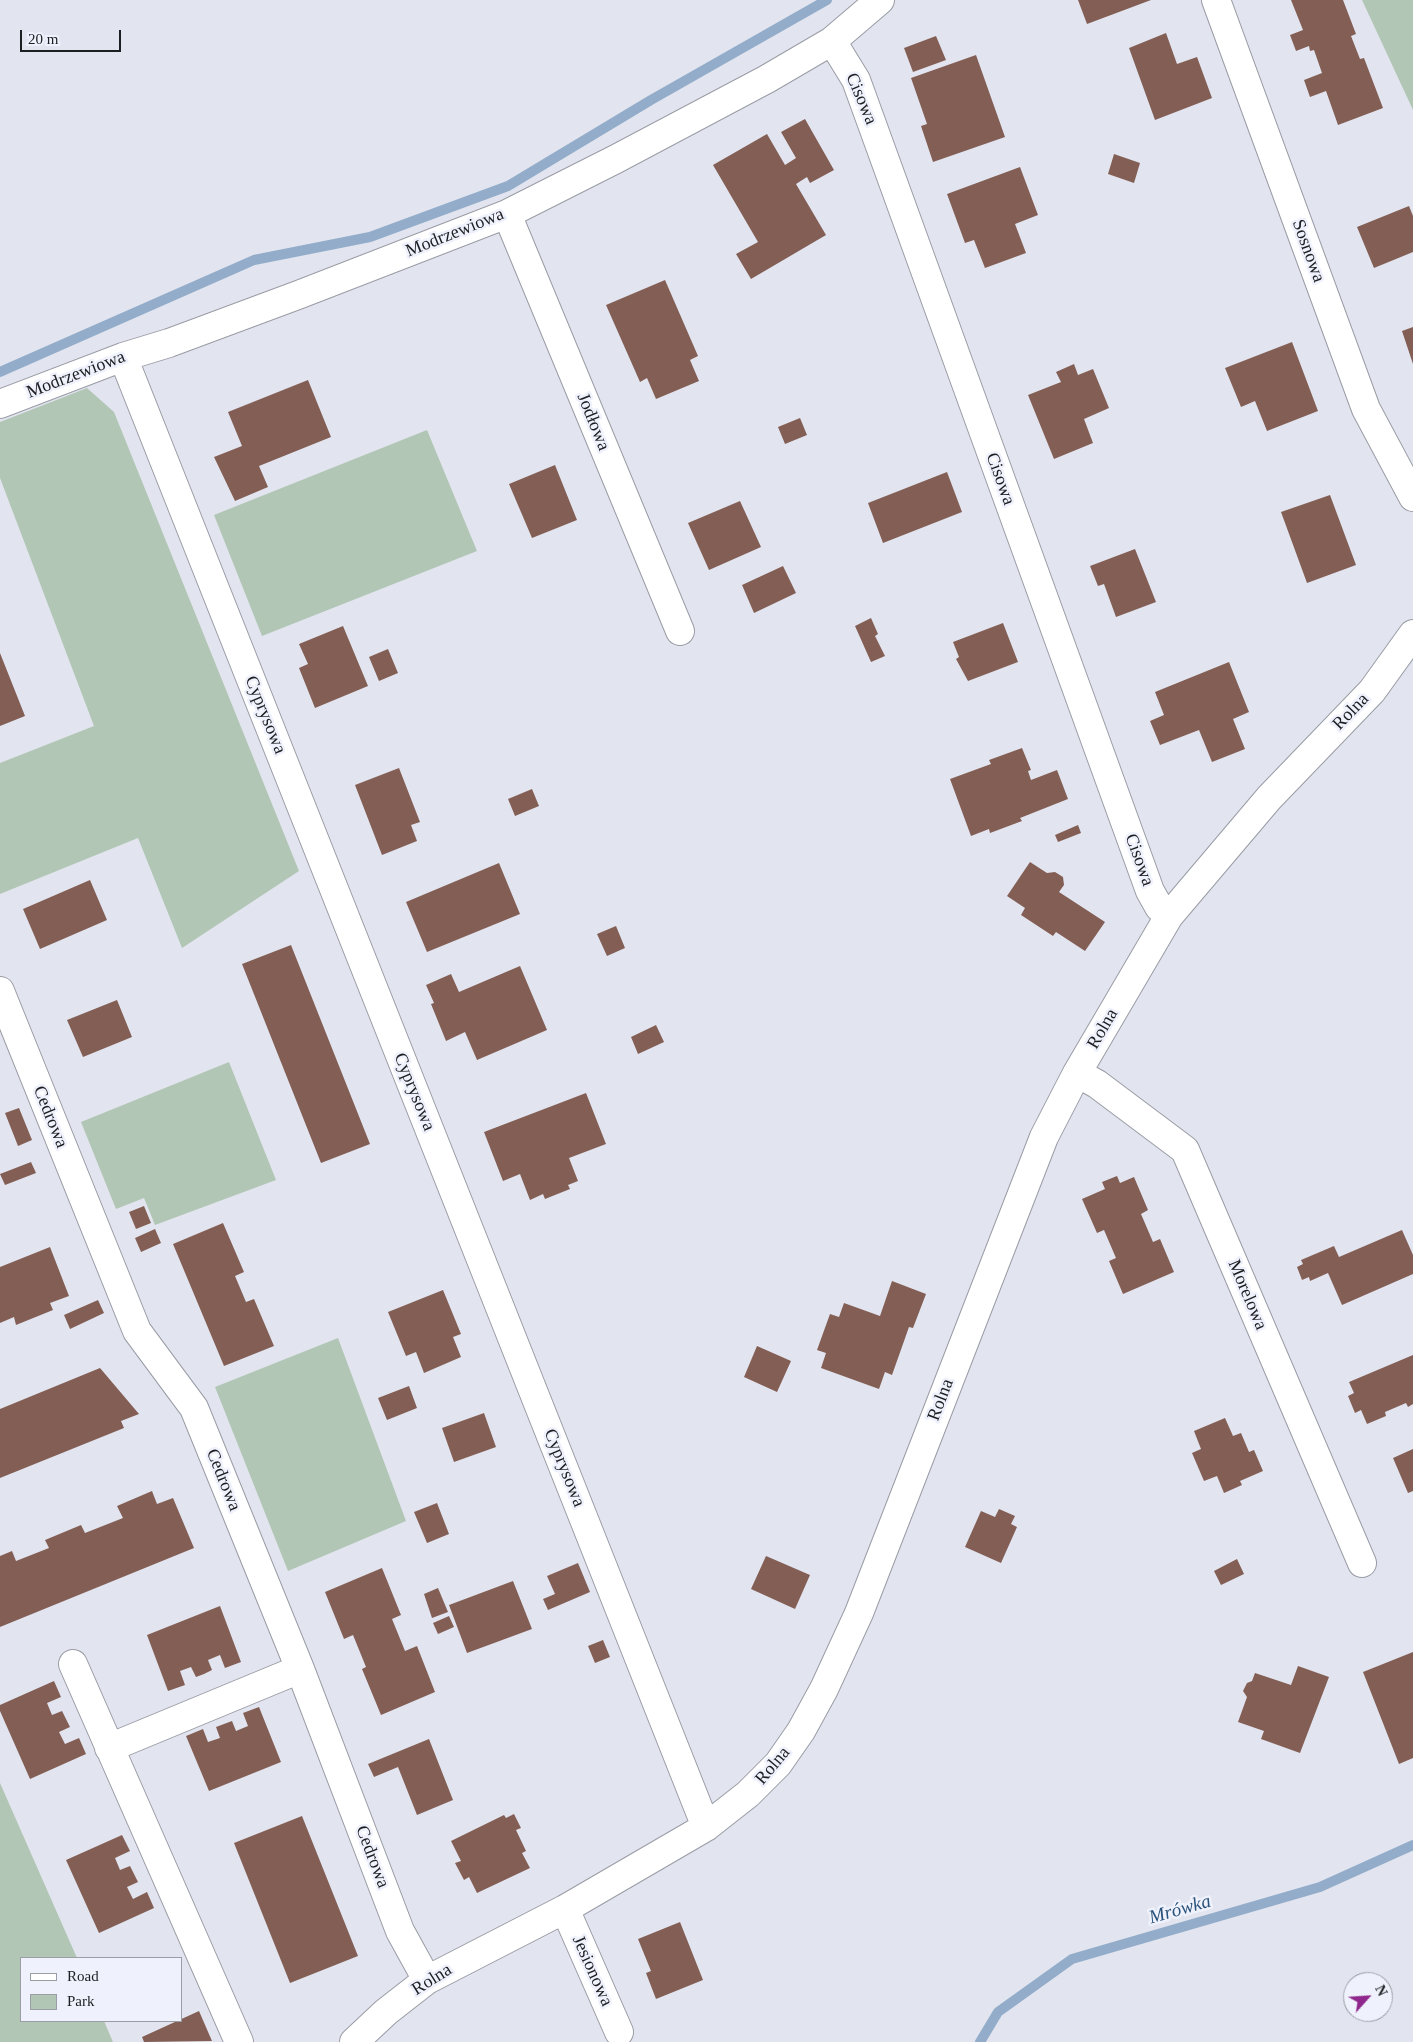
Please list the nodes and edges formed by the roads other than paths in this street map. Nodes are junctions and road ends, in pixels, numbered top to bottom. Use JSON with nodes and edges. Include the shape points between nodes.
{"nodes":[{"id":1,"x":880,"y":0,"type":"edge"},
{"id":2,"x":1216,"y":0,"type":"edge"},
{"id":3,"x":832,"y":41,"type":"junction"},
{"id":4,"x":507,"y":214,"type":"junction"},
{"id":5,"x":123,"y":357,"type":"junction"},
{"id":6,"x":0,"y":404,"type":"edge"},
{"id":7,"x":1413,"y":497,"type":"edge"},
{"id":8,"x":680,"y":631,"type":"dead end"},
{"id":9,"x":1413,"y":634,"type":"edge"},
{"id":10,"x":1169,"y":916,"type":"junction"},
{"id":11,"x":0,"y":992,"type":"edge"},
{"id":12,"x":1077,"y":1072,"type":"junction"},
{"id":13,"x":1362,"y":1563,"type":"dead end"},
{"id":14,"x":73,"y":1664,"type":"dead end"},
{"id":15,"x":300,"y":1669,"type":"junction"},
{"id":16,"x":109,"y":1748,"type":"junction"},
{"id":17,"x":706,"y":1827,"type":"junction"},
{"id":18,"x":565,"y":1909,"type":"junction"},
{"id":19,"x":427,"y":1980,"type":"junction"},
{"id":20,"x":619,"y":2032,"type":"dead end"},
{"id":21,"x":239,"y":2042,"type":"edge"},
{"id":22,"x":354,"y":2042,"type":"edge"}],
"edges":[{"from":1,"to":3,"type":"street","name":"Modrzewiowa"},
{"from":2,"to":7,"type":"street","name":"Sosnowa","via":[[1366,408]]},
{"from":3,"to":4,"type":"street","name":"Modrzewiowa","via":[[767,79]]},
{"from":3,"to":10,"type":"street","name":"Cisowa","via":[[856,80],[1150,891],[1159,907]]},
{"from":4,"to":5,"type":"street","name":"Modrzewiowa","via":[[288,299]]},
{"from":4,"to":8,"type":"street","name":"Jodłowa"},
{"from":5,"to":6,"type":"street","name":"Modrzewiowa"},
{"from":5,"to":17,"type":"street","name":"Cyprysowa"},
{"from":9,"to":10,"type":"street","name":"Rolna","via":[[1372,691],[1269,798]]},
{"from":10,"to":12,"type":"street","name":"Rolna"},
{"from":11,"to":15,"type":"street","name":"Cedrowa","via":[[137,1331],[194,1408]]},
{"from":12,"to":13,"type":"street","name":"Morelowa","via":[[1185,1150]]},
{"from":12,"to":17,"type":"street","name":"Rolna","via":[[1044,1137],[859,1613],[824,1689],[778,1764],[748,1794]]},
{"from":14,"to":16,"type":"street"},
{"from":15,"to":16,"type":"street"},
{"from":15,"to":19,"type":"street","name":"Cedrowa","via":[[400,1931]]},
{"from":16,"to":21,"type":"street"},
{"from":17,"to":18,"type":"street","name":"Rolna"},
{"from":18,"to":19,"type":"street","name":"Rolna"},
{"from":18,"to":20,"type":"street","name":"Jesionowa"},
{"from":19,"to":22,"type":"street","name":"Rolna"}]}
